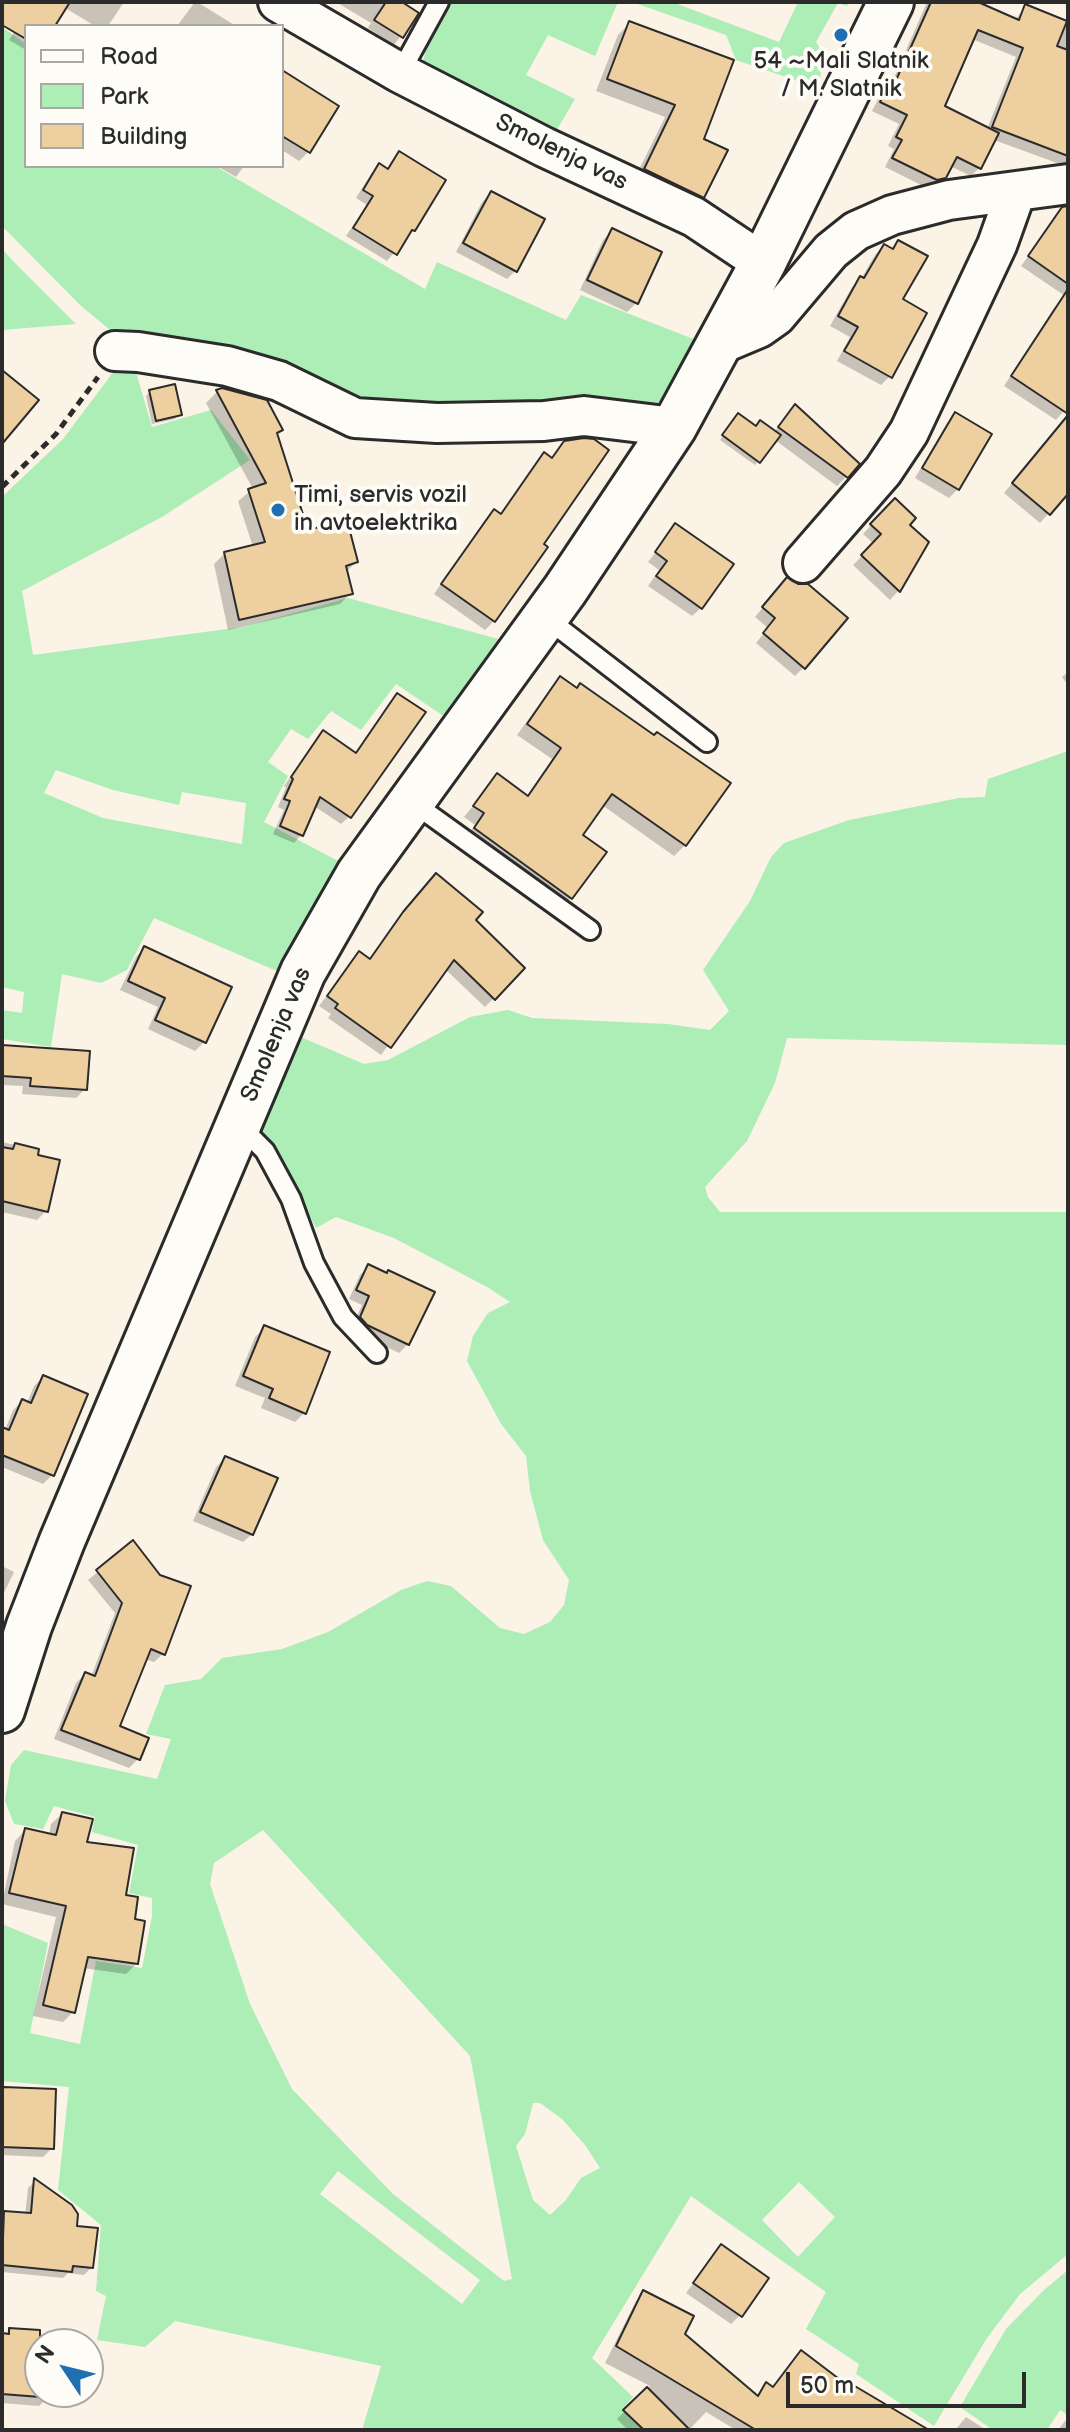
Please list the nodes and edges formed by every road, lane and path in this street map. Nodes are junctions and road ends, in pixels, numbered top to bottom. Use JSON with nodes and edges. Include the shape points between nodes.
{"nodes":[{"id":1,"x":278,"y":2,"type":"edge"},
{"id":2,"x":439,"y":2,"type":"edge"},
{"id":3,"x":891,"y":2,"type":"edge"},
{"id":4,"x":400,"y":73,"type":"junction"},
{"id":5,"x":1068,"y":184,"type":"edge"},
{"id":6,"x":1016,"y":192,"type":"junction"},
{"id":7,"x":763,"y":263,"type":"junction"},
{"id":8,"x":721,"y":344,"type":"junction"},
{"id":9,"x":115,"y":351,"type":"joint"},
{"id":10,"x":674,"y":427,"type":"junction"},
{"id":11,"x":2,"y":487,"type":"edge"},
{"id":12,"x":803,"y":563,"type":"dead end"},
{"id":13,"x":545,"y":617,"type":"junction"},
{"id":14,"x":707,"y":742,"type":"dead end"},
{"id":15,"x":412,"y":802,"type":"junction"},
{"id":16,"x":590,"y":930,"type":"dead end"},
{"id":17,"x":238,"y":1124,"type":"junction"},
{"id":18,"x":377,"y":1353,"type":"dead end"},
{"id":19,"x":2,"y":1710,"type":"edge"}],
"edges":[{"from":1,"to":4,"type":"street","name":"Smolenja vas"},
{"from":2,"to":4,"type":"lane"},
{"from":3,"to":7,"type":"main road"},
{"from":4,"to":7,"type":"street","name":"Smolenja vas","via":[[694,217]]},
{"from":5,"to":6,"type":"street"},
{"from":6,"to":8,"type":"street","via":[[949,200],[856,231],[831,251],[776,316]]},
{"from":6,"to":12,"type":"street","via":[[997,245],[909,432],[883,471]]},
{"from":7,"to":8,"type":"main road","name":"Smolenja vas"},
{"from":8,"to":10,"type":"main road","name":"Smolenja vas"},
{"from":9,"to":10,"type":"street","via":[[227,366],[279,381],[355,418],[437,423],[584,416]]},
{"from":9,"to":11,"type":"path","via":[[56,434]]},
{"from":10,"to":13,"type":"main road","name":"Smolenja vas"},
{"from":13,"to":14,"type":"lane"},
{"from":13,"to":15,"type":"main road","name":"Smolenja vas"},
{"from":15,"to":16,"type":"lane"},
{"from":15,"to":17,"type":"main road","name":"Smolenja vas","via":[[322,935]]},
{"from":17,"to":18,"type":"lane","via":[[265,1151],[343,1317]]},
{"from":17,"to":19,"type":"main road","name":"Smolenja vas","via":[[62,1541]]}]}
